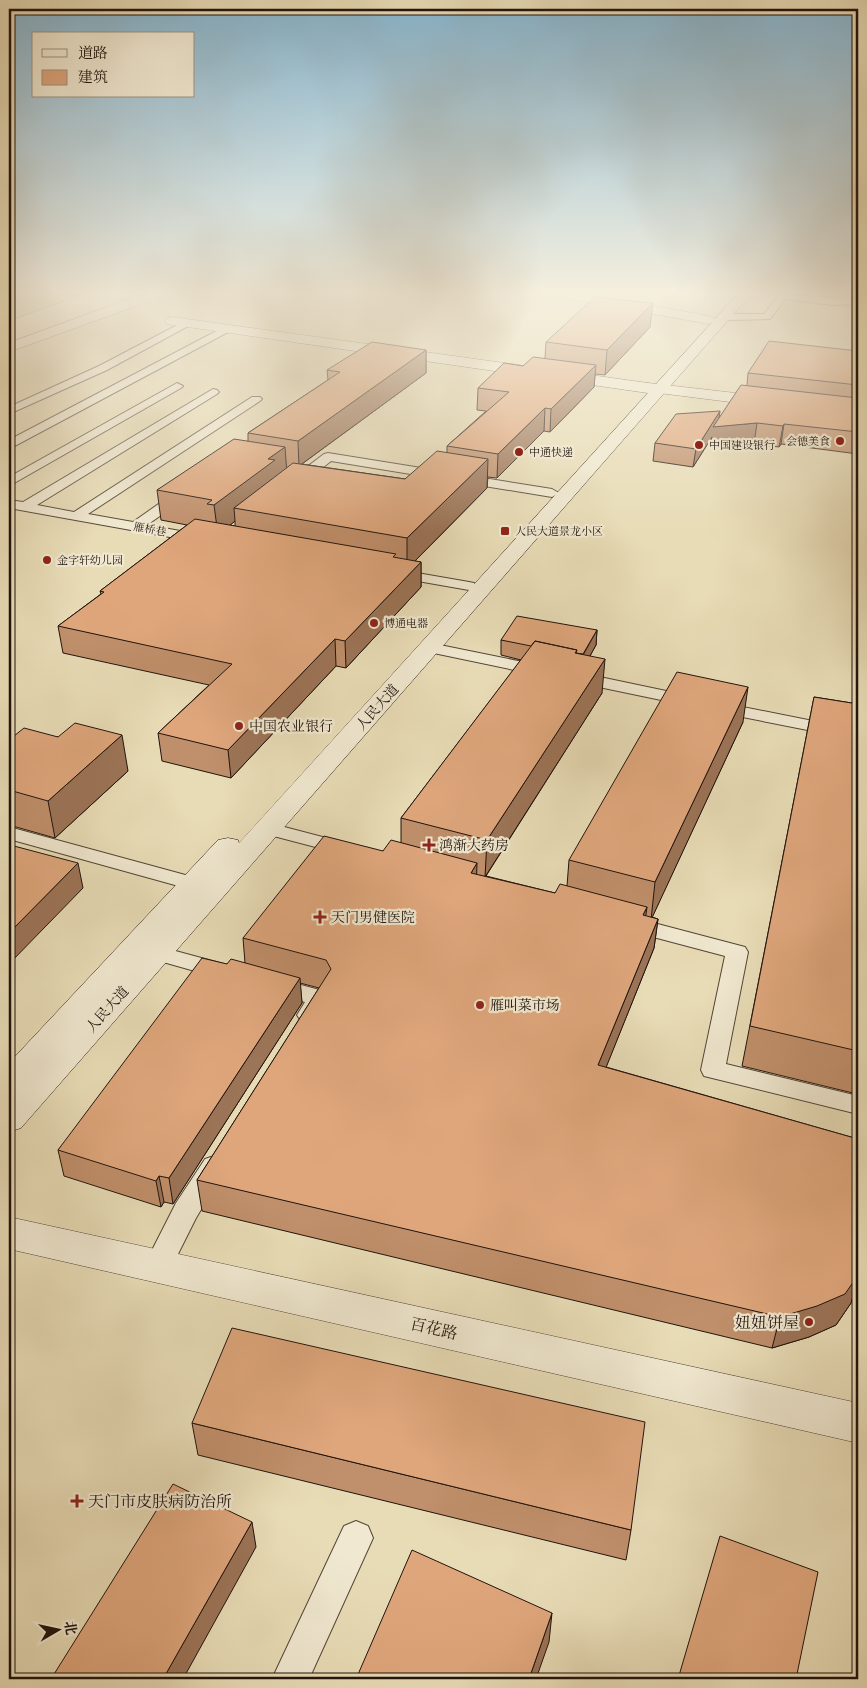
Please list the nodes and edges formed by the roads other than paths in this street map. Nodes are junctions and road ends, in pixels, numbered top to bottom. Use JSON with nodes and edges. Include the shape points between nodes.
{"nodes":[{"id":1,"x":90,"y":374,"type":"edge"},
{"id":2,"x":142,"y":374,"type":"edge"},
{"id":3,"x":545,"y":374,"type":"edge"},
{"id":4,"x":666,"y":374,"type":"edge"},
{"id":5,"x":669,"y":374,"type":"edge"},
{"id":6,"x":177,"y":386,"type":"dead end"},
{"id":7,"x":654,"y":389,"type":"junction"},
{"id":8,"x":213,"y":392,"type":"dead end"},
{"id":9,"x":256,"y":400,"type":"dead end"},
{"id":10,"x":789,"y":404,"type":"edge"},
{"id":11,"x":9,"y":411,"type":"edge"},
{"id":12,"x":9,"y":445,"type":"edge"},
{"id":13,"x":288,"y":470,"type":"edge"},
{"id":14,"x":307,"y":473,"type":"junction"},
{"id":15,"x":9,"y":482,"type":"edge"},
{"id":16,"x":191,"y":488,"type":"edge"},
{"id":17,"x":285,"y":490,"type":"edge"},
{"id":18,"x":552,"y":493,"type":"junction"},
{"id":19,"x":9,"y":504,"type":"edge"},
{"id":20,"x":25,"y":507,"type":"junction"},
{"id":21,"x":76,"y":516,"type":"junction"},
{"id":22,"x":134,"y":526,"type":"junction"},
{"id":23,"x":220,"y":542,"type":"edge"},
{"id":24,"x":382,"y":571,"type":"edge"},
{"id":25,"x":468,"y":586,"type":"junction"},
{"id":26,"x":430,"y":648,"type":"junction"},
{"id":27,"x":858,"y":735,"type":"edge"},
{"id":28,"x":268,"y":829,"type":"junction"},
{"id":29,"x":9,"y":834,"type":"edge"},
{"id":30,"x":364,"y":854,"type":"edge"},
{"id":31,"x":193,"y":884,"type":"junction"},
{"id":32,"x":613,"y":919,"type":"edge"},
{"id":33,"x":157,"y":954,"type":"junction"},
{"id":34,"x":299,"y":1031,"type":"edge"},
{"id":35,"x":9,"y":1084,"type":"edge"},
{"id":36,"x":858,"y":1105,"type":"edge"},
{"id":37,"x":9,"y":1119,"type":"edge"},
{"id":38,"x":227,"y":1146,"type":"edge"},
{"id":39,"x":9,"y":1234,"type":"edge"},
{"id":40,"x":158,"y":1266,"type":"junction"},
{"id":41,"x":858,"y":1423,"type":"edge"},
{"id":42,"x":356,"y":1538,"type":"dead end"},
{"id":43,"x":290,"y":1679,"type":"edge"}],
"edges":[{"from":1,"to":11,"type":"lane"},
{"from":2,"to":12,"type":"lane"},
{"from":3,"to":7,"type":"main road"},
{"from":4,"to":7,"type":"main road","name":"人民大道"},
{"from":5,"to":7,"type":"main road","name":"人民大道"},
{"from":6,"to":15,"type":"lane"},
{"from":7,"to":10,"type":"main road"},
{"from":7,"to":18,"type":"main road","name":"人民大道"},
{"from":7,"to":26,"type":"main road","name":"人民大道"},
{"from":8,"to":20,"type":"lane"},
{"from":9,"to":21,"type":"lane"},
{"from":13,"to":14,"type":"lane"},
{"from":14,"to":17,"type":"lane"},
{"from":14,"to":18,"type":"lane","via":[[328,457]]},
{"from":16,"to":22,"type":"lane"},
{"from":18,"to":25,"type":"main road","name":"人民大道"},
{"from":19,"to":20,"type":"lane","name":"雁桥巷"},
{"from":20,"to":21,"type":"lane","name":"雁桥巷"},
{"from":21,"to":22,"type":"lane","name":"雁桥巷"},
{"from":22,"to":23,"type":"lane","name":"雁桥巷"},
{"from":24,"to":25,"type":"lane"},
{"from":25,"to":31,"type":"main road","name":"人民大道"},
{"from":26,"to":27,"type":"lane"},
{"from":26,"to":28,"type":"main road","name":"人民大道"},
{"from":28,"to":30,"type":"lane"},
{"from":28,"to":33,"type":"main road","name":"人民大道"},
{"from":29,"to":31,"type":"lane"},
{"from":31,"to":35,"type":"main road","name":"人民大道"},
{"from":32,"to":36,"type":"lane","via":[[737,952],[713,1070]]},
{"from":33,"to":34,"type":"lane","via":[[319,998]]},
{"from":33,"to":37,"type":"main road","name":"人民大道"},
{"from":38,"to":40,"type":"lane","via":[[186,1211]]},
{"from":39,"to":40,"type":"main road","name":"百花路"},
{"from":40,"to":41,"type":"main road","name":"百花路"},
{"from":42,"to":43,"type":"lane"}]}
